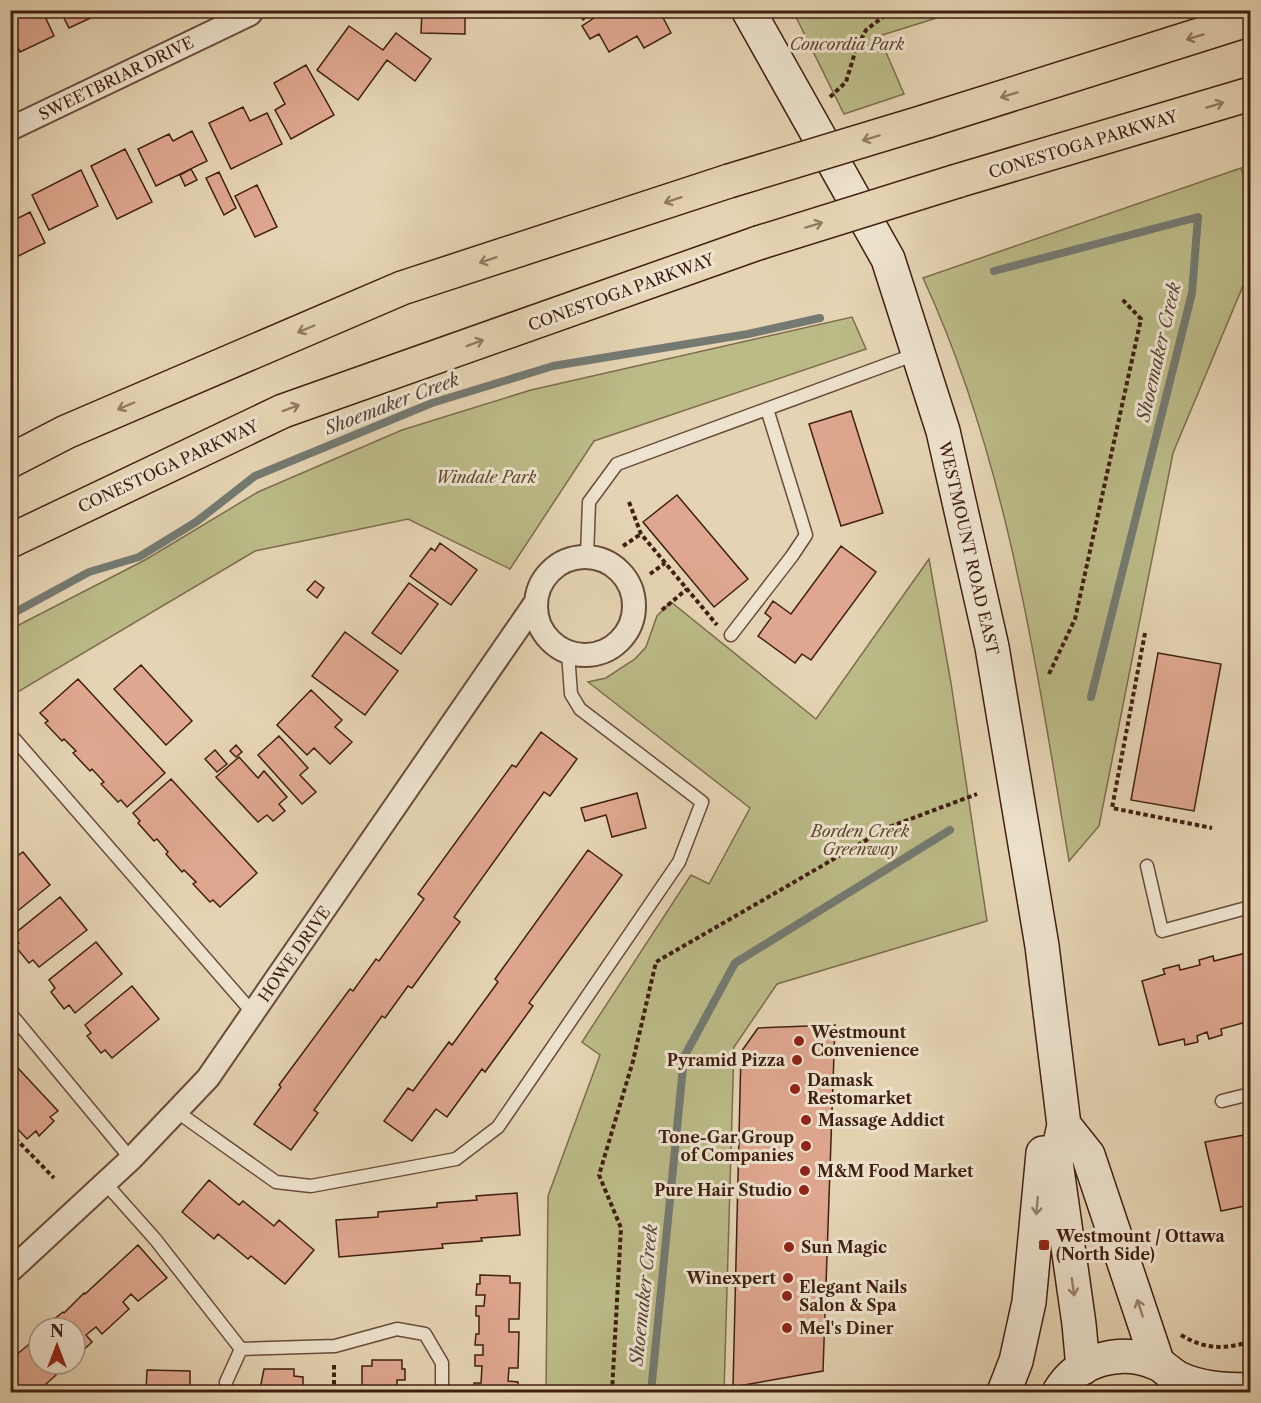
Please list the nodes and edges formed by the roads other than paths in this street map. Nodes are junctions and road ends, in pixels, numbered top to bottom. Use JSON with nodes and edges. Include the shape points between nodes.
{"nodes":[{"id":1,"x":253,"y":10,"type":"edge"},
{"id":2,"x":748,"y":10,"type":"edge"},
{"id":3,"x":1251,"y":19,"type":"edge"},
{"id":4,"x":1251,"y":94,"type":"edge"},
{"id":5,"x":10,"y":129,"type":"edge"},
{"id":6,"x":918,"y":353,"type":"junction"},
{"id":7,"x":767,"y":409,"type":"junction"},
{"id":8,"x":10,"y":461,"type":"edge"},
{"id":9,"x":10,"y":541,"type":"edge"},
{"id":10,"x":587,"y":557,"type":"junction"},
{"id":11,"x":536,"y":602,"type":"junction"},
{"id":12,"x":731,"y":635,"type":"road end"},
{"id":13,"x":568,"y":652,"type":"junction"},
{"id":14,"x":10,"y":734,"type":"edge"},
{"id":15,"x":1147,"y":866,"type":"dead end"},
{"id":16,"x":1251,"y":907,"type":"edge"},
{"id":17,"x":10,"y":1013,"type":"edge"},
{"id":18,"x":253,"y":1013,"type":"junction"},
{"id":19,"x":1059,"y":1087,"type":"junction"},
{"id":20,"x":1251,"y":1094,"type":"edge"},
{"id":21,"x":1222,"y":1101,"type":"dead end"},
{"id":22,"x":176,"y":1111,"type":"junction"},
{"id":23,"x":1064,"y":1125,"type":"junction"},
{"id":24,"x":131,"y":1159,"type":"junction"},
{"id":25,"x":106,"y":1184,"type":"junction"},
{"id":26,"x":10,"y":1271,"type":"edge"},
{"id":27,"x":241,"y":1350,"type":"junction"},
{"id":28,"x":1175,"y":1378,"type":"edge"},
{"id":29,"x":1065,"y":1386,"type":"edge"},
{"id":30,"x":1251,"y":1390,"type":"edge"},
{"id":31,"x":226,"y":1392,"type":"edge"},
{"id":32,"x":442,"y":1392,"type":"edge"},
{"id":33,"x":1004,"y":1392,"type":"edge"}],
"edges":[{"from":1,"to":5,"type":"street","name":"SWEETBRIAR DRIVE"},
{"from":2,"to":6,"type":"main road","name":"WESTMOUNT ROAD EAST","via":[[888,259]]},
{"from":3,"to":8,"type":"highway","one_way":true,"bridge":true,"via":[[402,288],[66,432]]},
{"from":9,"to":4,"type":"highway","name":"CONESTOGA PARKWAY","one_way":true,"bridge":true,"via":[[283,411],[759,243]]},
{"from":6,"to":7,"type":"lane"},
{"from":6,"to":19,"type":"main road","name":"WESTMOUNT ROAD EAST","via":[[943,431],[992,647],[1042,946]]},
{"from":7,"to":10,"type":"lane","via":[[617,464],[589,502]]},
{"from":7,"to":12,"type":"lane","via":[[806,535]]},
{"from":10,"to":11,"type":"street","name":"HOWE DRIVE","via":[[558,565],[539,588]]},
{"from":10,"to":13,"type":"street","via":[[615,568],[626,579],[632,593],[631,624],[612,647],[583,656]]},
{"from":11,"to":13,"type":"street","via":[[543,633]]},
{"from":11,"to":18,"type":"street","name":"HOWE DRIVE"},
{"from":13,"to":22,"type":"lane","via":[[571,693],[580,709],[702,802],[679,862],[498,1127],[456,1159],[311,1186],[276,1182]]},
{"from":14,"to":18,"type":"lane"},
{"from":15,"to":16,"type":"lane","via":[[1162,931]]},
{"from":17,"to":24,"type":"lane"},
{"from":18,"to":22,"type":"street","name":"HOWE DRIVE","via":[[208,1078]]},
{"from":19,"to":23,"type":"main road","name":"WESTMOUNT ROAD EAST"},
{"from":19,"to":33,"type":"main road","one_way":true,"via":[[1044,1138],[1026,1319]]},
{"from":20,"to":21,"type":"lane"},
{"from":22,"to":24,"type":"street","name":"HOWE DRIVE"},
{"from":28,"to":23,"type":"main road","one_way":true,"via":[[1088,1155]]},
{"from":23,"to":29,"type":"main road","one_way":true,"via":[[1056,1162],[1079,1324]]},
{"from":24,"to":25,"type":"street","name":"HOWE DRIVE"},
{"from":25,"to":26,"type":"street","name":"HOWE DRIVE"},
{"from":25,"to":27,"type":"lane","via":[[155,1239]]},
{"from":27,"to":31,"type":"lane","via":[[226,1382]]},
{"from":27,"to":32,"type":"lane","via":[[335,1346],[398,1329],[425,1334],[442,1363]]},
{"from":28,"to":29,"type":"main road","via":[[1140,1357],[1120,1356],[1101,1359]]},
{"from":28,"to":30,"type":"main road","via":[[1207,1387]]}]}
